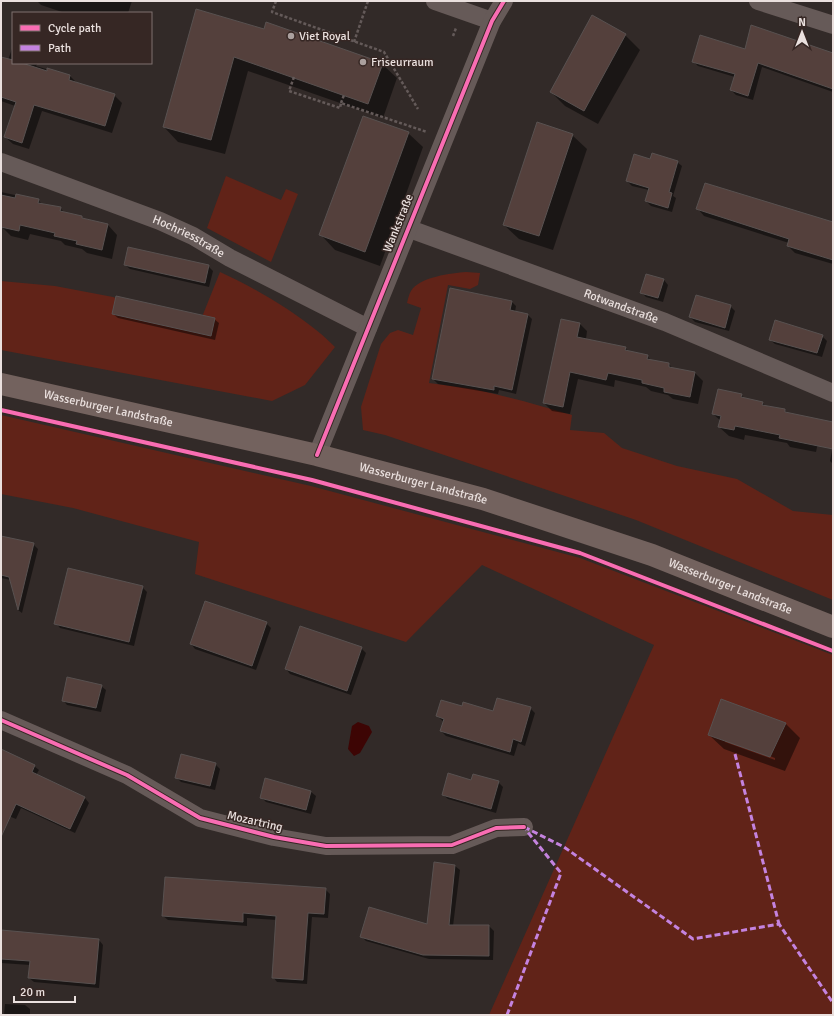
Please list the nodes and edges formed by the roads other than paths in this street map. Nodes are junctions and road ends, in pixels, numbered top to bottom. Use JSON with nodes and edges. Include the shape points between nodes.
{"nodes":[{"id":1,"x":435,"y":1,"type":"edge"},
{"id":2,"x":504,"y":1,"type":"edge"},
{"id":3,"x":758,"y":1,"type":"edge"},
{"id":4,"x":492,"y":21,"type":"junction"},
{"id":5,"x":833,"y":25,"type":"edge"},
{"id":6,"x":1,"y":162,"type":"edge"},
{"id":7,"x":407,"y":228,"type":"junction"},
{"id":8,"x":368,"y":328,"type":"junction"},
{"id":9,"x":1,"y":384,"type":"edge"},
{"id":10,"x":833,"y":393,"type":"edge"},
{"id":11,"x":317,"y":455,"type":"junction"},
{"id":12,"x":833,"y":627,"type":"edge"},
{"id":13,"x":1,"y":720,"type":"edge"},
{"id":14,"x":524,"y":827,"type":"dead end"}],
"edges":[{"from":1,"to":4,"type":"street"},
{"from":2,"to":4,"type":"street","name":"Wankstraße"},
{"from":3,"to":5,"type":"street"},
{"from":4,"to":7,"type":"street","name":"Wankstraße"},
{"from":6,"to":8,"type":"street","name":"Hochriesstraße","via":[[160,221]]},
{"from":7,"to":8,"type":"street","name":"Wankstraße"},
{"from":7,"to":10,"type":"street","name":"Rotwandstraße","via":[[665,322]]},
{"from":8,"to":11,"type":"street","name":"Wankstraße"},
{"from":9,"to":11,"type":"main road","name":"Wasserburger Landstraße"},
{"from":11,"to":12,"type":"main road","name":"Wasserburger Landstraße","via":[[483,499],[652,555]]},
{"from":13,"to":14,"type":"street","name":"Mozartring","via":[[127,775],[200,818],[274,837],[326,846],[452,845],[496,828]]}]}
